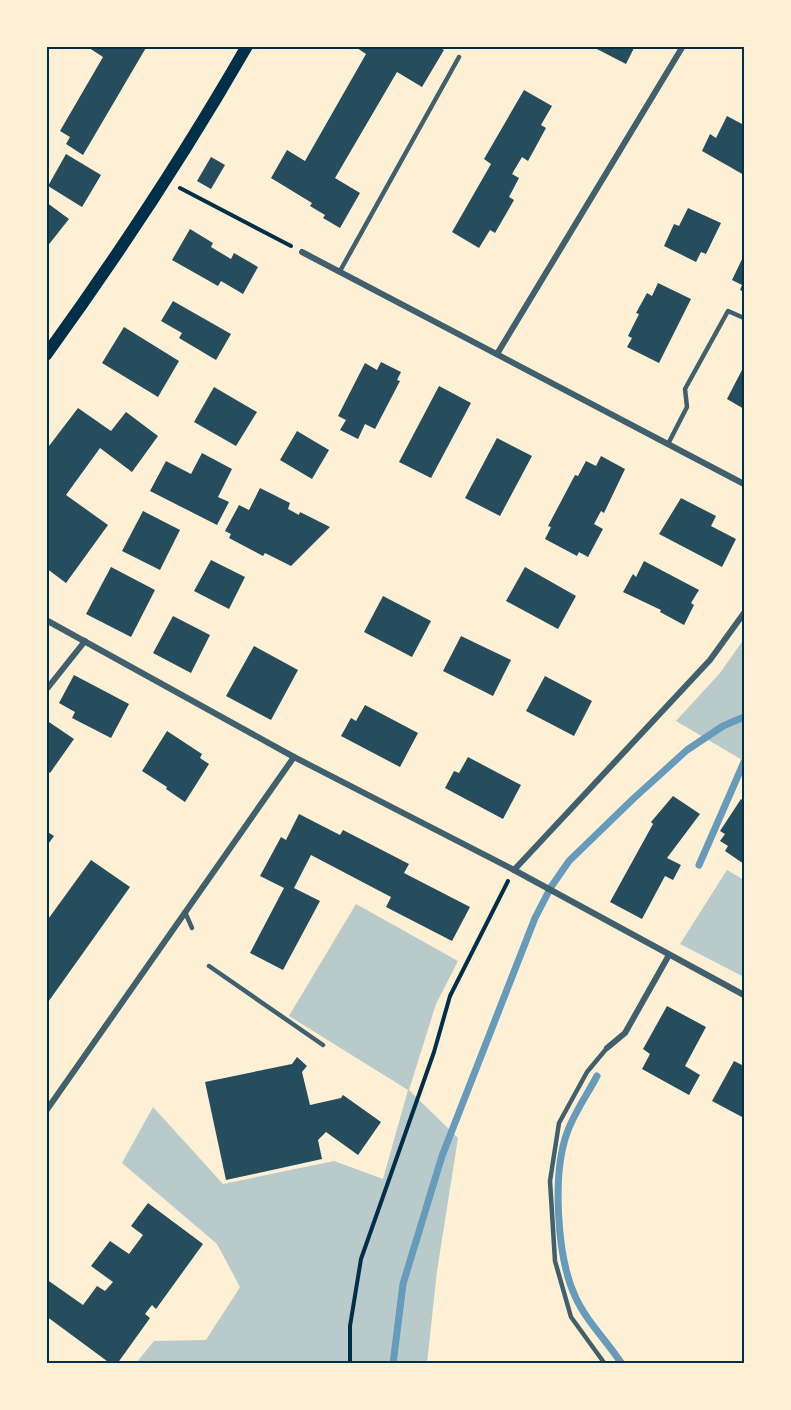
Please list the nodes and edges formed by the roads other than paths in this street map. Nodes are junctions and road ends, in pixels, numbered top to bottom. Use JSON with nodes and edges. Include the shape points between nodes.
{"nodes":[{"id":1,"x":247,"y":46,"type":"edge"},
{"id":2,"x":683,"y":46,"type":"edge"},
{"id":3,"x":459,"y":57,"type":"dead end"},
{"id":4,"x":302,"y":252,"type":"dead end"},
{"id":5,"x":340,"y":272,"type":"junction"},
{"id":6,"x":744,"y":318,"type":"edge"},
{"id":7,"x":497,"y":354,"type":"junction"},
{"id":8,"x":46,"y":355,"type":"edge"},
{"id":9,"x":668,"y":444,"type":"junction"},
{"id":10,"x":744,"y":484,"type":"edge"},
{"id":11,"x":744,"y":613,"type":"edge"},
{"id":12,"x":46,"y":620,"type":"edge"},
{"id":13,"x":85,"y":641,"type":"junction"},
{"id":14,"x":46,"y":690,"type":"edge"},
{"id":15,"x":294,"y":757,"type":"junction"},
{"id":16,"x":514,"y":870,"type":"junction"},
{"id":17,"x":185,"y":912,"type":"junction"},
{"id":18,"x":192,"y":928,"type":"dead end"},
{"id":19,"x":669,"y":955,"type":"junction"},
{"id":20,"x":209,"y":966,"type":"dead end"},
{"id":21,"x":744,"y":995,"type":"edge"},
{"id":22,"x":323,"y":1045,"type":"dead end"},
{"id":23,"x":607,"y":1048,"type":"joint"},
{"id":24,"x":46,"y":1111,"type":"edge"},
{"id":25,"x":605,"y":1364,"type":"edge"}],
"edges":[{"from":1,"to":8,"type":"main road","via":[[166,180]]},
{"from":2,"to":7,"type":"street"},
{"from":3,"to":5,"type":"lane"},
{"from":4,"to":5,"type":"street"},
{"from":5,"to":7,"type":"street"},
{"from":6,"to":9,"type":"lane","via":[[728,311],[685,389],[687,407]]},
{"from":7,"to":9,"type":"street"},
{"from":9,"to":10,"type":"street"},
{"from":11,"to":16,"type":"street","via":[[710,660]]},
{"from":12,"to":13,"type":"street"},
{"from":13,"to":14,"type":"street"},
{"from":13,"to":15,"type":"street"},
{"from":15,"to":16,"type":"street"},
{"from":15,"to":17,"type":"street"},
{"from":16,"to":19,"type":"street"},
{"from":17,"to":18,"type":"lane"},
{"from":17,"to":24,"type":"street"},
{"from":19,"to":21,"type":"street"},
{"from":19,"to":23,"type":"street","via":[[625,1033]]},
{"from":20,"to":22,"type":"lane"},
{"from":23,"to":25,"type":"lane","via":[[587,1072],[559,1123],[550,1181],[555,1261],[571,1317]]}]}
